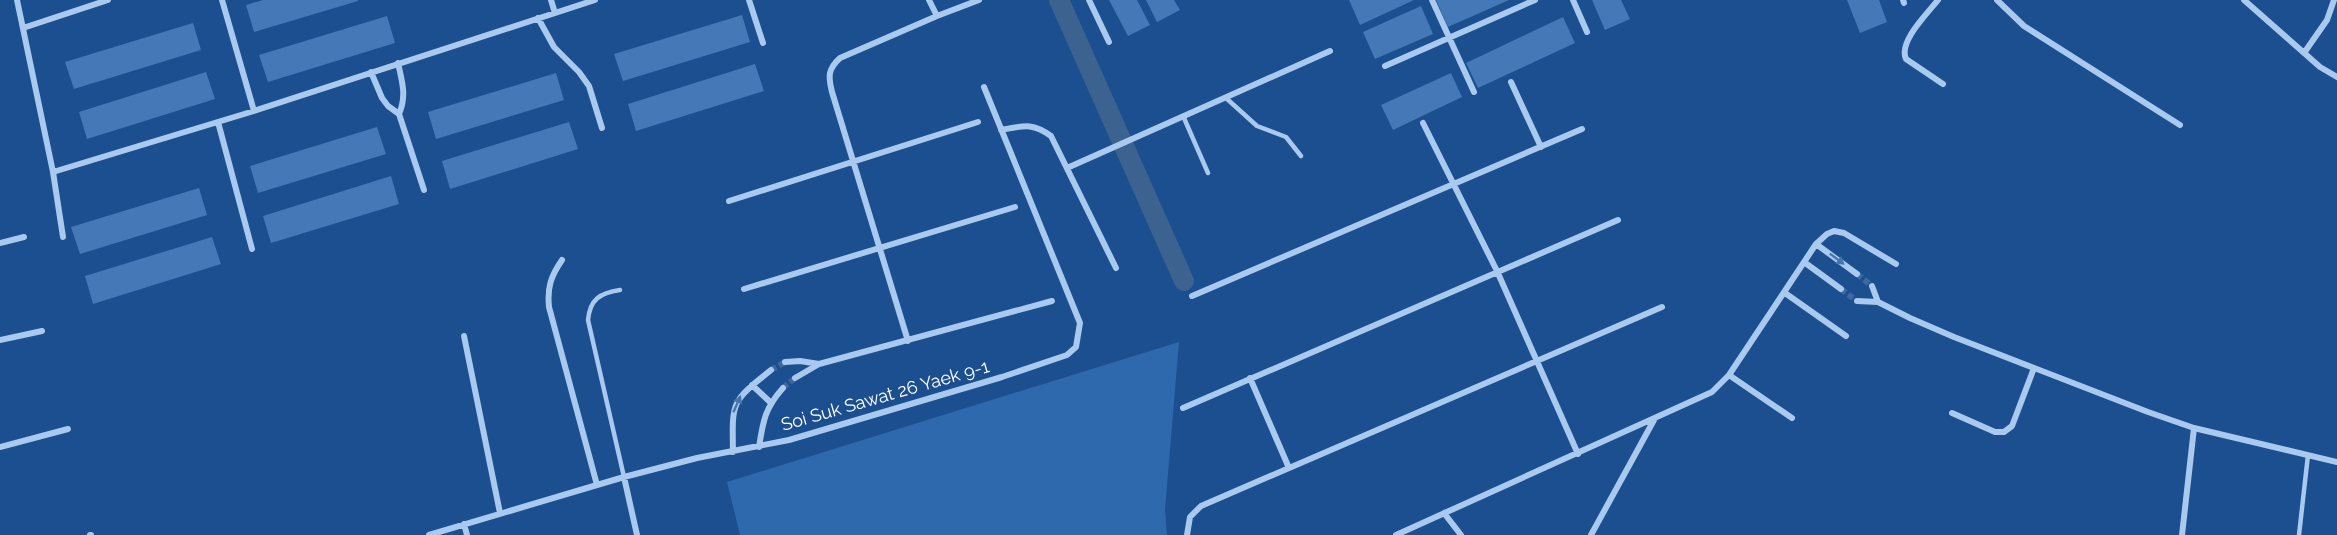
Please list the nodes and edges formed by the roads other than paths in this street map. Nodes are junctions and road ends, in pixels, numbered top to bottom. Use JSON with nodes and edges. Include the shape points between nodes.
{"nodes":[{"id":1,"x":16,"y":0,"type":"edge"},
{"id":2,"x":108,"y":0,"type":"edge"},
{"id":3,"x":222,"y":0,"type":"edge"},
{"id":4,"x":551,"y":0,"type":"edge"},
{"id":5,"x":595,"y":0,"type":"edge"},
{"id":6,"x":749,"y":0,"type":"edge"},
{"id":7,"x":929,"y":0,"type":"edge"},
{"id":8,"x":979,"y":0,"type":"edge"},
{"id":9,"x":1089,"y":0,"type":"edge"},
{"id":10,"x":1431,"y":0,"type":"edge"},
{"id":11,"x":1535,"y":0,"type":"edge"},
{"id":12,"x":1573,"y":0,"type":"edge"},
{"id":13,"x":1938,"y":0,"type":"edge"},
{"id":14,"x":1997,"y":0,"type":"edge"},
{"id":15,"x":2244,"y":0,"type":"edge"},
{"id":16,"x":2334,"y":0,"type":"edge"},
{"id":17,"x":555,"y":13,"type":"junction"},
{"id":18,"x":936,"y":16,"type":"junction"},
{"id":19,"x":538,"y":18,"type":"junction"},
{"id":20,"x":23,"y":28,"type":"junction"},
{"id":21,"x":1587,"y":32,"type":"dead end"},
{"id":22,"x":1449,"y":38,"type":"junction"},
{"id":23,"x":1109,"y":42,"type":"dead end"},
{"id":24,"x":763,"y":43,"type":"dead end"},
{"id":25,"x":1330,"y":51,"type":"dead end"},
{"id":26,"x":2304,"y":53,"type":"junction"},
{"id":27,"x":398,"y":63,"type":"junction"},
{"id":28,"x":1385,"y":66,"type":"dead end"},
{"id":29,"x":371,"y":72,"type":"junction"},
{"id":30,"x":2337,"y":77,"type":"edge"},
{"id":31,"x":1511,"y":81,"type":"dead end"},
{"id":32,"x":1944,"y":84,"type":"dead end"},
{"id":33,"x":984,"y":87,"type":"dead end"},
{"id":34,"x":1474,"y":92,"type":"dead end"},
{"id":35,"x":1226,"y":98,"type":"junction"},
{"id":36,"x":254,"y":111,"type":"junction"},
{"id":37,"x":399,"y":114,"type":"junction"},
{"id":38,"x":1184,"y":118,"type":"junction"},
{"id":39,"x":218,"y":122,"type":"junction"},
{"id":40,"x":978,"y":122,"type":"dead end"},
{"id":41,"x":1423,"y":123,"type":"dead end"},
{"id":42,"x":2180,"y":125,"type":"dead end"},
{"id":43,"x":602,"y":128,"type":"dead end"},
{"id":44,"x":1582,"y":129,"type":"dead end"},
{"id":45,"x":1001,"y":130,"type":"junction"},
{"id":46,"x":1541,"y":147,"type":"junction"},
{"id":47,"x":1301,"y":156,"type":"dead end"},
{"id":48,"x":853,"y":163,"type":"junction"},
{"id":49,"x":1067,"y":168,"type":"junction"},
{"id":50,"x":53,"y":172,"type":"junction"},
{"id":51,"x":1208,"y":172,"type":"dead end"},
{"id":52,"x":1453,"y":183,"type":"junction"},
{"id":53,"x":424,"y":190,"type":"dead end"},
{"id":54,"x":729,"y":201,"type":"dead end"},
{"id":55,"x":1015,"y":207,"type":"dead end"},
{"id":56,"x":1618,"y":220,"type":"dead end"},
{"id":57,"x":24,"y":237,"type":"dead end"},
{"id":58,"x":63,"y":237,"type":"dead end"},
{"id":59,"x":0,"y":243,"type":"edge"},
{"id":60,"x":1816,"y":244,"type":"junction"},
{"id":61,"x":879,"y":248,"type":"junction"},
{"id":62,"x":252,"y":249,"type":"dead end"},
{"id":63,"x":562,"y":260,"type":"dead end"},
{"id":64,"x":1804,"y":262,"type":"junction"},
{"id":65,"x":1896,"y":264,"type":"dead end"},
{"id":66,"x":1116,"y":268,"type":"dead end"},
{"id":67,"x":1497,"y":271,"type":"junction"},
{"id":68,"x":1857,"y":274,"type":"tunnel mouth"},
{"id":69,"x":1872,"y":286,"type":"tunnel mouth"},
{"id":70,"x":744,"y":289,"type":"dead end"},
{"id":71,"x":1841,"y":289,"type":"tunnel mouth"},
{"id":72,"x":620,"y":290,"type":"dead end"},
{"id":73,"x":1785,"y":293,"type":"junction"},
{"id":74,"x":1192,"y":296,"type":"dead end"},
{"id":75,"x":1052,"y":301,"type":"dead end"},
{"id":76,"x":1857,"y":301,"type":"tunnel mouth"},
{"id":77,"x":1878,"y":302,"type":"junction"},
{"id":78,"x":1662,"y":307,"type":"dead end"},
{"id":79,"x":42,"y":331,"type":"dead end"},
{"id":80,"x":464,"y":336,"type":"dead end"},
{"id":81,"x":1845,"y":336,"type":"dead end"},
{"id":82,"x":0,"y":340,"type":"edge"},
{"id":83,"x":908,"y":341,"type":"junction"},
{"id":84,"x":1537,"y":360,"type":"junction"},
{"id":85,"x":785,"y":362,"type":"tunnel mouth"},
{"id":86,"x":819,"y":364,"type":"junction"},
{"id":87,"x":2034,"y":368,"type":"junction"},
{"id":88,"x":771,"y":370,"type":"tunnel mouth"},
{"id":89,"x":1729,"y":375,"type":"junction"},
{"id":90,"x":795,"y":378,"type":"tunnel mouth"},
{"id":91,"x":1250,"y":378,"type":"junction"},
{"id":92,"x":752,"y":385,"type":"junction"},
{"id":93,"x":783,"y":388,"type":"tunnel mouth"},
{"id":94,"x":770,"y":402,"type":"junction"},
{"id":95,"x":1183,"y":408,"type":"dead end"},
{"id":96,"x":1952,"y":413,"type":"dead end"},
{"id":97,"x":1792,"y":418,"type":"dead end"},
{"id":98,"x":1654,"y":419,"type":"junction"},
{"id":99,"x":2194,"y":428,"type":"junction"},
{"id":100,"x":68,"y":429,"type":"dead end"},
{"id":101,"x":0,"y":447,"type":"edge"},
{"id":102,"x":759,"y":447,"type":"junction"},
{"id":103,"x":733,"y":452,"type":"junction"},
{"id":104,"x":1578,"y":454,"type":"junction"},
{"id":105,"x":2308,"y":455,"type":"junction"},
{"id":106,"x":2337,"y":462,"type":"edge"},
{"id":107,"x":1289,"y":468,"type":"junction"},
{"id":108,"x":624,"y":477,"type":"junction"},
{"id":109,"x":597,"y":485,"type":"junction"},
{"id":110,"x":500,"y":513,"type":"junction"},
{"id":111,"x":1444,"y":513,"type":"junction"},
{"id":112,"x":464,"y":524,"type":"junction"},
{"id":113,"x":429,"y":535,"type":"edge"},
{"id":114,"x":467,"y":535,"type":"edge"},
{"id":115,"x":637,"y":535,"type":"edge"},
{"id":116,"x":1187,"y":535,"type":"edge"},
{"id":117,"x":1396,"y":535,"type":"edge"},
{"id":118,"x":1461,"y":535,"type":"edge"},
{"id":119,"x":1591,"y":535,"type":"edge"},
{"id":120,"x":2182,"y":535,"type":"edge"},
{"id":121,"x":2299,"y":535,"type":"edge"}],
"edges":[{"from":1,"to":20,"type":"street"},
{"from":2,"to":20,"type":"street"},
{"from":3,"to":36,"type":"street"},
{"from":4,"to":17,"type":"street"},
{"from":5,"to":17,"type":"street"},
{"from":6,"to":24,"type":"street"},
{"from":7,"to":18,"type":"street"},
{"from":8,"to":18,"type":"street"},
{"from":9,"to":23,"type":"street"},
{"from":10,"to":22,"type":"street"},
{"from":11,"to":22,"type":"street"},
{"from":12,"to":21,"type":"street"},
{"from":13,"to":32,"type":"street","via":[[1904,45],[1903,53]]},
{"from":14,"to":42,"type":"street","via":[[2024,26]]},
{"from":15,"to":26,"type":"street"},
{"from":16,"to":26,"type":"street","via":[[2327,20]]},
{"from":17,"to":19,"type":"street"},
{"from":18,"to":48,"type":"street","via":[[830,66],[828,77]]},
{"from":19,"to":27,"type":"street"},
{"from":19,"to":43,"type":"street","via":[[554,47],[589,86]]},
{"from":20,"to":50,"type":"street"},
{"from":22,"to":28,"type":"street"},
{"from":22,"to":34,"type":"street"},
{"from":25,"to":35,"type":"street"},
{"from":26,"to":30,"type":"street"},
{"from":27,"to":29,"type":"street"},
{"from":27,"to":37,"type":"street","via":[[404,93]]},
{"from":29,"to":36,"type":"street"},
{"from":29,"to":37,"type":"street","via":[[382,98]]},
{"from":31,"to":46,"type":"street"},
{"from":33,"to":45,"type":"street","name":"Soi Suk Sawat 26 Yaek 9-1"},
{"from":35,"to":38,"type":"street"},
{"from":35,"to":47,"type":"lane","via":[[1257,126],[1286,137]]},
{"from":36,"to":39,"type":"street"},
{"from":37,"to":53,"type":"street"},
{"from":38,"to":49,"type":"street"},
{"from":38,"to":51,"type":"lane"},
{"from":39,"to":50,"type":"street"},
{"from":39,"to":62,"type":"street"},
{"from":40,"to":48,"type":"street"},
{"from":41,"to":52,"type":"street"},
{"from":44,"to":46,"type":"street"},
{"from":45,"to":49,"type":"street","via":[[1039,127],[1051,136]]},
{"from":45,"to":102,"type":"street","name":"Soi Suk Sawat 26 Yaek 9-1","via":[[1080,323],[1076,346],[1066,354],[1002,376]]},
{"from":46,"to":52,"type":"street"},
{"from":48,"to":54,"type":"street"},
{"from":48,"to":61,"type":"street"},
{"from":49,"to":66,"type":"street"},
{"from":50,"to":58,"type":"street"},
{"from":52,"to":67,"type":"street"},
{"from":52,"to":74,"type":"street"},
{"from":55,"to":61,"type":"street"},
{"from":56,"to":67,"type":"street"},
{"from":57,"to":59,"type":"street"},
{"from":60,"to":64,"type":"street"},
{"from":60,"to":65,"type":"street","via":[[1834,231],[1844,232]]},
{"from":60,"to":68,"type":"street","one_way":true},
{"from":61,"to":70,"type":"street"},
{"from":61,"to":83,"type":"street"},
{"from":63,"to":109,"type":"street","via":[[552,274],[549,307]]},
{"from":64,"to":71,"type":"street"},
{"from":64,"to":73,"type":"street"},
{"from":67,"to":84,"type":"street"},
{"from":67,"to":91,"type":"street"},
{"from":69,"to":77,"type":"street"},
{"from":72,"to":108,"type":"lane","via":[[602,293],[595,299],[588,320]]},
{"from":73,"to":81,"type":"street"},
{"from":73,"to":89,"type":"street"},
{"from":75,"to":83,"type":"street"},
{"from":76,"to":77,"type":"street"},
{"from":77,"to":87,"type":"street"},
{"from":78,"to":84,"type":"street"},
{"from":79,"to":82,"type":"street"},
{"from":80,"to":110,"type":"street"},
{"from":83,"to":86,"type":"street"},
{"from":84,"to":104,"type":"street"},
{"from":84,"to":107,"type":"street"},
{"from":85,"to":86,"type":"street"},
{"from":86,"to":90,"type":"street"},
{"from":87,"to":96,"type":"street","via":[[2012,426],[2004,432],[1995,432]]},
{"from":87,"to":99,"type":"street"},
{"from":88,"to":92,"type":"street"},
{"from":89,"to":97,"type":"street"},
{"from":89,"to":98,"type":"street","via":[[1713,392]]},
{"from":91,"to":95,"type":"street"},
{"from":91,"to":107,"type":"street"},
{"from":92,"to":94,"type":"street"},
{"from":103,"to":92,"type":"street","one_way":true,"via":[[734,406]]},
{"from":93,"to":94,"type":"street"},
{"from":94,"to":102,"type":"street"},
{"from":98,"to":104,"type":"street"},
{"from":98,"to":119,"type":"street"},
{"from":99,"to":105,"type":"street"},
{"from":99,"to":120,"type":"street"},
{"from":100,"to":101,"type":"street"},
{"from":102,"to":103,"type":"street","name":"Soi Suk Sawat 26 Yaek 9-1"},
{"from":103,"to":108,"type":"street","name":"Soi Suk Sawat 26 Yaek 9-1"},
{"from":104,"to":111,"type":"street"},
{"from":105,"to":106,"type":"street"},
{"from":105,"to":121,"type":"lane"},
{"from":107,"to":116,"type":"street","via":[[1201,506],[1190,517]]},
{"from":108,"to":109,"type":"street","name":"Soi Suk Sawat 26 Yaek 9-1"},
{"from":108,"to":115,"type":"street"},
{"from":109,"to":110,"type":"street","name":"Soi Suk Sawat 26 Yaek 9-1"},
{"from":110,"to":112,"type":"street","name":"Soi Suk Sawat 26 Yaek 9-1"},
{"from":111,"to":117,"type":"street"},
{"from":111,"to":118,"type":"street"},
{"from":112,"to":113,"type":"street","name":"Soi Suk Sawat 26 Yaek 9-1"},
{"from":112,"to":114,"type":"street"}]}
